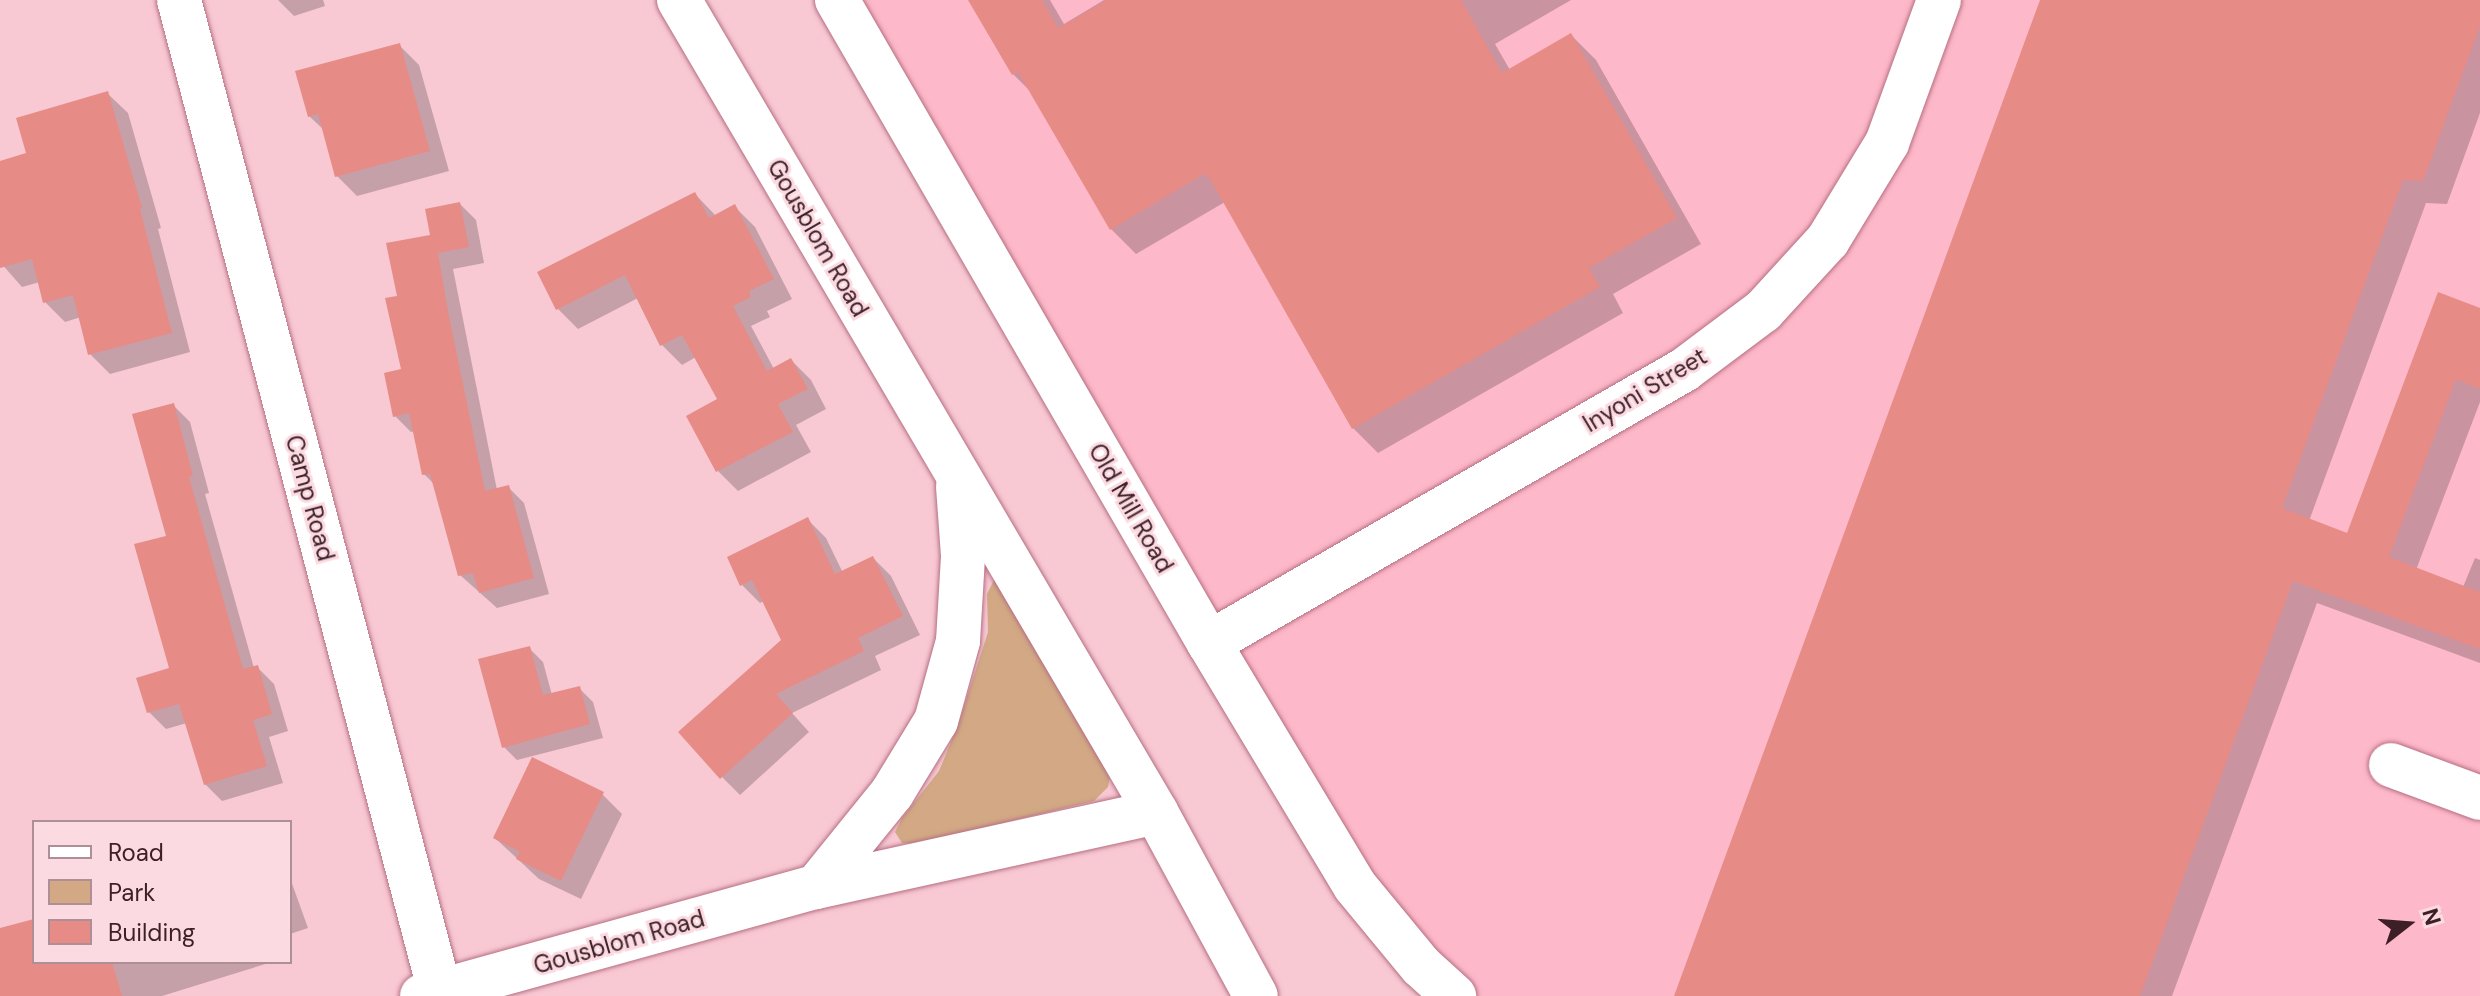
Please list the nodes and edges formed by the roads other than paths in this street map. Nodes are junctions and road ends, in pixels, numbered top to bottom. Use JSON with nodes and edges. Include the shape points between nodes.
{"nodes":[{"id":1,"x":179,"y":0,"type":"edge"},
{"id":2,"x":679,"y":0,"type":"edge"},
{"id":3,"x":837,"y":0,"type":"edge"},
{"id":4,"x":1939,"y":0,"type":"edge"},
{"id":5,"x":957,"y":476,"type":"junction"},
{"id":6,"x":1209,"y":643,"type":"junction"},
{"id":7,"x":2391,"y":765,"type":"dead end"},
{"id":8,"x":2480,"y":798,"type":"edge"},
{"id":9,"x":1156,"y":812,"type":"junction"},
{"id":10,"x":816,"y":887,"type":"junction"},
{"id":11,"x":434,"y":995,"type":"edge"},
{"id":12,"x":1256,"y":996,"type":"edge"},
{"id":13,"x":1454,"y":996,"type":"edge"}],
"edges":[{"from":1,"to":11,"type":"street","name":"Camp Road"},
{"from":2,"to":5,"type":"street","name":"Gousblom Road"},
{"from":3,"to":6,"type":"street","name":"Old Mill Road"},
{"from":4,"to":6,"type":"street","name":"Inyoni Street","via":[[1887,143],[1828,240],[1763,311],[1684,370]]},
{"from":5,"to":9,"type":"street","name":"Gousblom Road"},
{"from":5,"to":10,"type":"street","name":"Gousblom Road","via":[[963,556],[958,641],[936,721],[892,793]]},
{"from":6,"to":13,"type":"street","name":"Old Mill Road","via":[[1355,886],[1421,966]]},
{"from":7,"to":8,"type":"street"},
{"from":9,"to":10,"type":"street","name":"Gousblom Road"},
{"from":9,"to":12,"type":"street","name":"Gousblom Road"},
{"from":10,"to":11,"type":"street","name":"Gousblom Road"}]}
